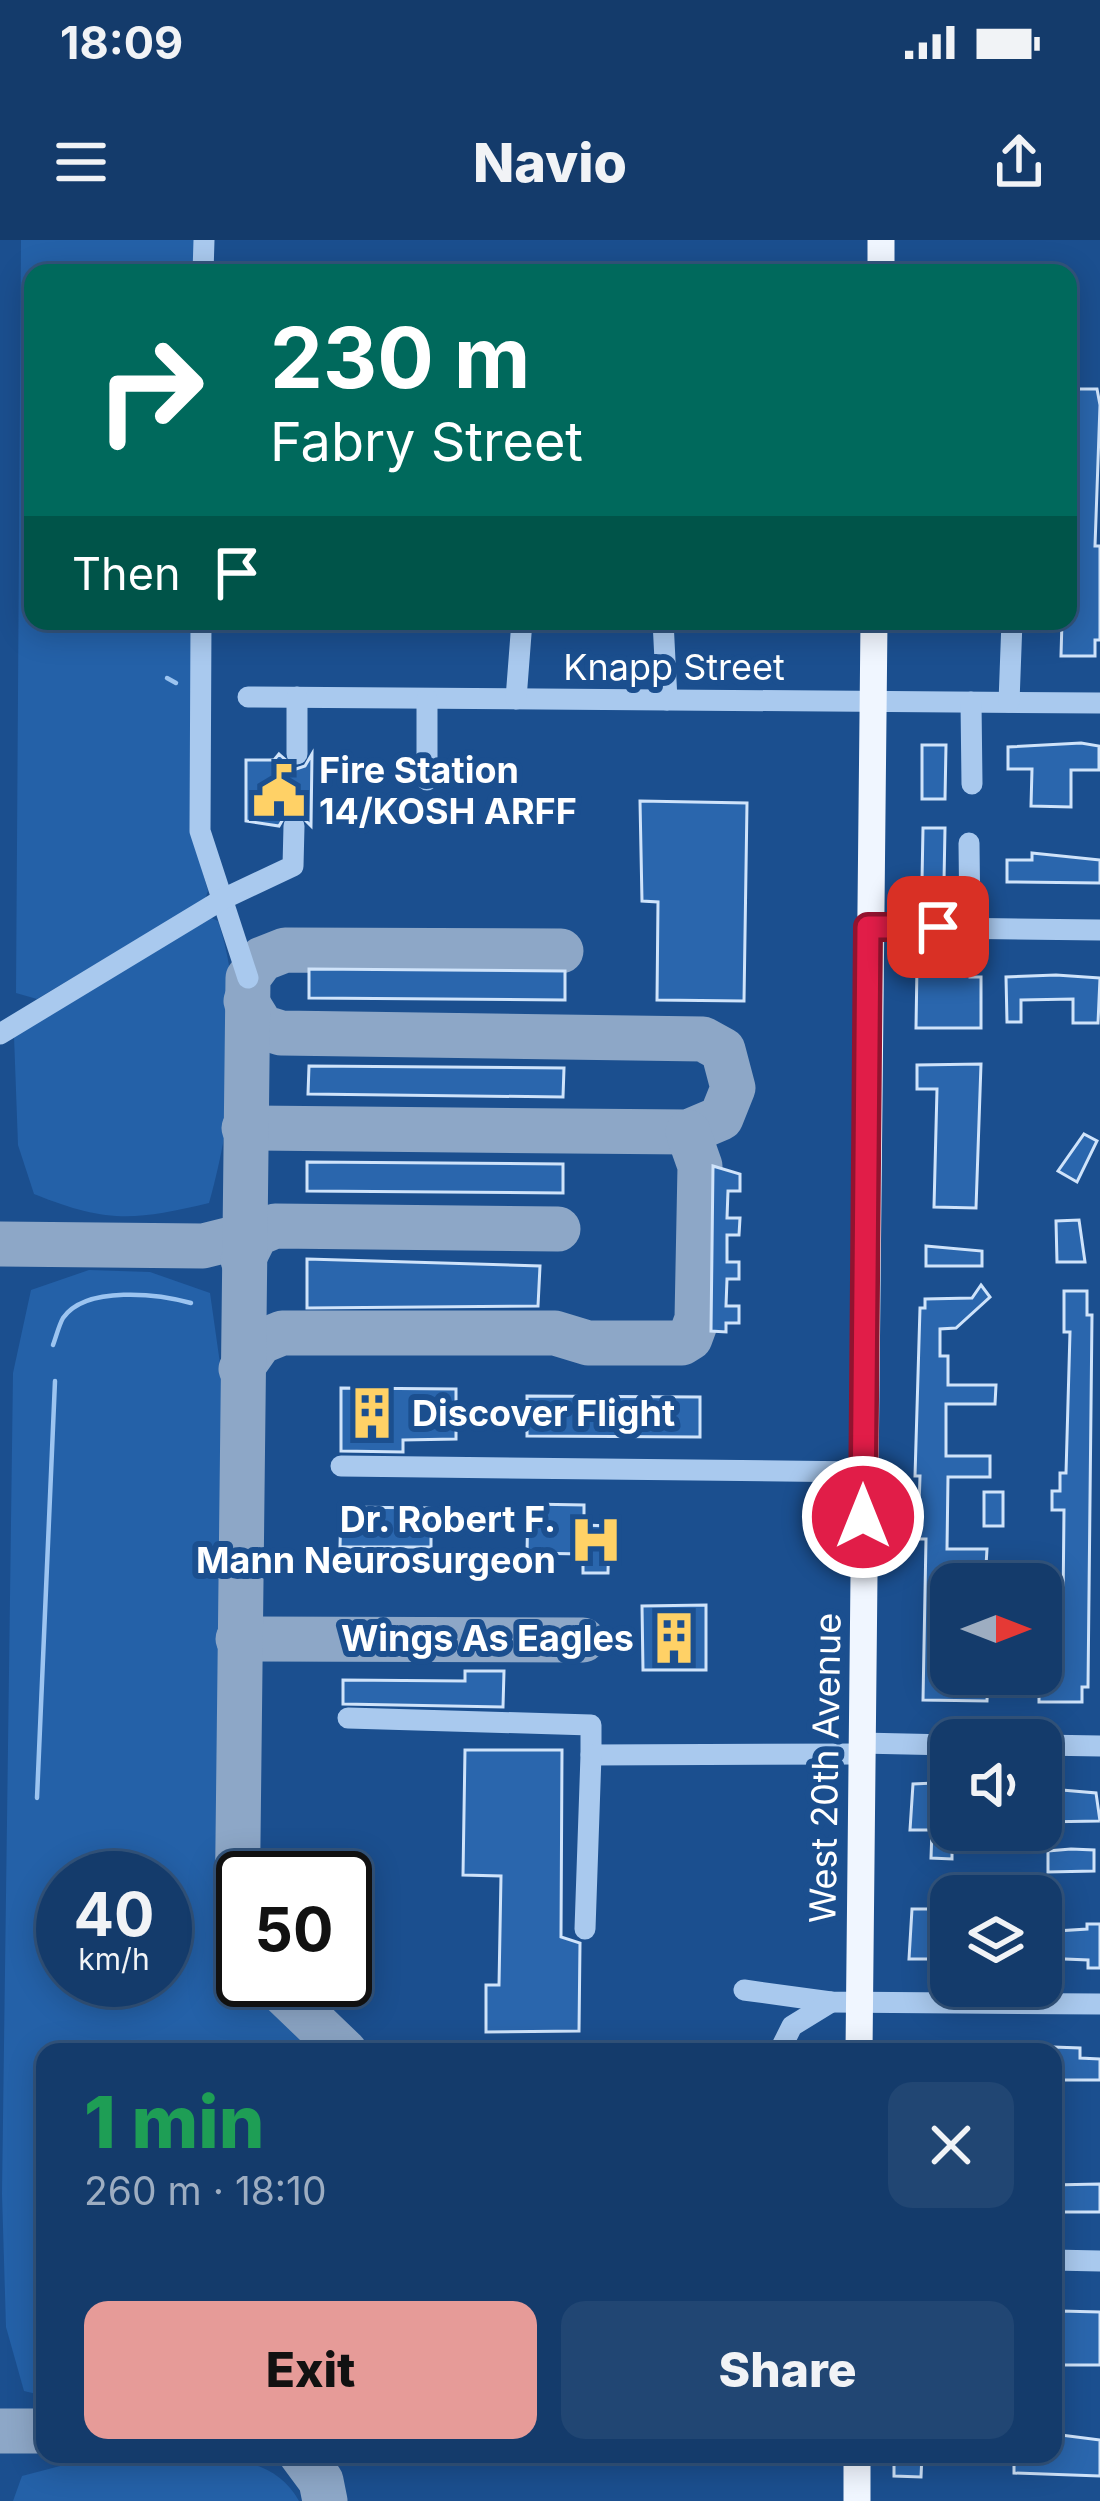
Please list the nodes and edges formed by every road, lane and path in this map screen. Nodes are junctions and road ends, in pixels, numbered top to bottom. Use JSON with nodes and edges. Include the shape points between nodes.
{"nodes":[{"id":1,"x":201,"y":630,"type":"edge"},
{"id":2,"x":521,"y":630,"type":"edge"},
{"id":3,"x":663,"y":630,"type":"edge"},
{"id":4,"x":874,"y":630,"type":"edge"},
{"id":5,"x":1012,"y":630,"type":"edge"},
{"id":6,"x":248,"y":697,"type":"dead end"},
{"id":7,"x":298,"y":697,"type":"junction"},
{"id":8,"x":427,"y":698,"type":"junction"},
{"id":9,"x":516,"y":699,"type":"junction"},
{"id":10,"x":667,"y":700,"type":"junction"},
{"id":11,"x":872,"y":700,"type":"junction"},
{"id":12,"x":970,"y":702,"type":"junction"},
{"id":13,"x":1009,"y":702,"type":"junction"},
{"id":14,"x":1100,"y":703,"type":"edge"},
{"id":15,"x":297,"y":754,"type":"dead end"},
{"id":16,"x":427,"y":780,"type":"dead end"},
{"id":17,"x":972,"y":784,"type":"dead end"},
{"id":18,"x":294,"y":826,"type":"dead end"},
{"id":19,"x":969,"y":843,"type":"dead end"},
{"id":20,"x":223,"y":899,"type":"junction"},
{"id":21,"x":868,"y":927,"type":"junction"},
{"id":22,"x":970,"y":927,"type":"junction"},
{"id":23,"x":1100,"y":930,"type":"edge"},
{"id":24,"x":248,"y":978,"type":"dead end"},
{"id":25,"x":0,"y":1034,"type":"edge"},
{"id":26,"x":341,"y":1466,"type":"dead end"},
{"id":27,"x":863,"y":1472,"type":"junction"},
{"id":28,"x":348,"y":1718,"type":"dead end"},
{"id":29,"x":1062,"y":1745,"type":"edge"},
{"id":30,"x":930,"y":1746,"type":"edge"},
{"id":31,"x":1100,"y":1746,"type":"edge"},
{"id":32,"x":861,"y":1749,"type":"junction"},
{"id":33,"x":591,"y":1755,"type":"junction"},
{"id":34,"x":585,"y":1929,"type":"dead end"},
{"id":35,"x":745,"y":1990,"type":"dead end"},
{"id":36,"x":845,"y":2001,"type":"junction"},
{"id":37,"x":1100,"y":2004,"type":"edge"},
{"id":38,"x":784,"y":2043,"type":"edge"},
{"id":39,"x":857,"y":2043,"type":"edge"},
{"id":40,"x":1062,"y":2260,"type":"edge"},
{"id":41,"x":1100,"y":2261,"type":"edge"},
{"id":42,"x":857,"y":2463,"type":"edge"},
{"id":43,"x":857,"y":2501,"type":"edge"}],
"edges":[{"from":1,"to":20,"type":"street","via":[[200,831]]},
{"from":2,"to":9,"type":"street"},
{"from":3,"to":10,"type":"street"},
{"from":4,"to":11,"type":"main road","name":"West 20th Avenue"},
{"from":5,"to":13,"type":"street"},
{"from":6,"to":7,"type":"street","name":"Knapp Street"},
{"from":7,"to":8,"type":"street","name":"Knapp Street"},
{"from":7,"to":15,"type":"street"},
{"from":8,"to":9,"type":"street","name":"Knapp Street"},
{"from":8,"to":16,"type":"street"},
{"from":9,"to":10,"type":"street","name":"Knapp Street"},
{"from":10,"to":11,"type":"street","name":"Knapp Street"},
{"from":11,"to":12,"type":"street","name":"Knapp Street"},
{"from":11,"to":21,"type":"main road","name":"West 20th Avenue"},
{"from":12,"to":13,"type":"street","name":"Knapp Street"},
{"from":12,"to":17,"type":"street"},
{"from":13,"to":14,"type":"street","name":"Knapp Street"},
{"from":18,"to":20,"type":"street","via":[[293,866]]},
{"from":19,"to":22,"type":"street"},
{"from":20,"to":24,"type":"street"},
{"from":20,"to":25,"type":"street"},
{"from":21,"to":22,"type":"street"},
{"from":21,"to":27,"type":"main road","name":"West 20th Avenue"},
{"from":22,"to":23,"type":"street"},
{"from":26,"to":27,"type":"street"},
{"from":27,"to":32,"type":"main road","name":"West 20th Avenue"},
{"from":28,"to":33,"type":"street","via":[[591,1725]]},
{"from":29,"to":31,"type":"street"},
{"from":30,"to":32,"type":"street"},
{"from":32,"to":33,"type":"street"},
{"from":32,"to":36,"type":"main road","name":"West 20th Avenue"},
{"from":33,"to":34,"type":"street"},
{"from":35,"to":36,"type":"street"},
{"from":36,"to":37,"type":"street"},
{"from":36,"to":38,"type":"street","via":[[792,2026]]},
{"from":36,"to":39,"type":"main road","name":"West 20th Avenue"},
{"from":40,"to":41,"type":"street"},
{"from":42,"to":43,"type":"main road"}]}
